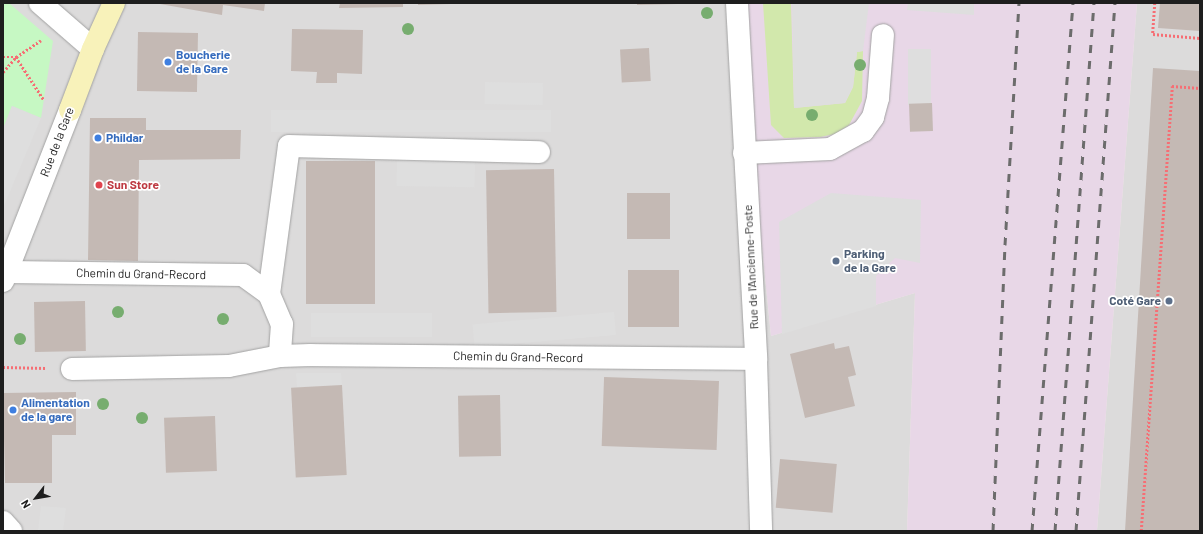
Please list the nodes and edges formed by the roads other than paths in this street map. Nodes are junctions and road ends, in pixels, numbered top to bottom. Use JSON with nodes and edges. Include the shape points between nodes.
{"nodes":[{"id":1,"x":40,"y":3,"type":"edge"},
{"id":2,"x":114,"y":3,"type":"edge"},
{"id":3,"x":737,"y":3,"type":"edge"},
{"id":4,"x":883,"y":35,"type":"dead end"},
{"id":5,"x":93,"y":49,"type":"junction"},
{"id":6,"x":539,"y":152,"type":"dead end"},
{"id":7,"x":744,"y":153,"type":"junction"},
{"id":8,"x":5,"y":277,"type":"edge"},
{"id":9,"x":269,"y":294,"type":"junction"},
{"id":10,"x":280,"y":356,"type":"junction"},
{"id":11,"x":756,"y":359,"type":"junction"},
{"id":12,"x":72,"y":369,"type":"road end"},
{"id":13,"x":761,"y":531,"type":"edge"}],
"edges":[{"from":1,"to":5,"type":"street"},
{"from":2,"to":5,"type":"street","name":"Rue de la Gare"},
{"from":3,"to":7,"type":"street","name":"Rue de l'Ancienne-Poste"},
{"from":4,"to":7,"type":"street","via":[[878,98],[873,117],[863,131],[830,149]]},
{"from":5,"to":8,"type":"street","name":"Rue de la Gare"},
{"from":6,"to":9,"type":"street","via":[[289,146]]},
{"from":7,"to":11,"type":"street","name":"Rue de l'Ancienne-Poste"},
{"from":8,"to":9,"type":"street","name":"Chemin du Grand-Record","via":[[243,275]]},
{"from":9,"to":10,"type":"street","via":[[282,324]]},
{"from":10,"to":11,"type":"street","name":"Chemin du Grand-Record"},
{"from":10,"to":12,"type":"street","name":"Chemin du Grand-Record","via":[[230,366]]},
{"from":11,"to":13,"type":"street","name":"Rue de l'Ancienne-Poste"}]}
